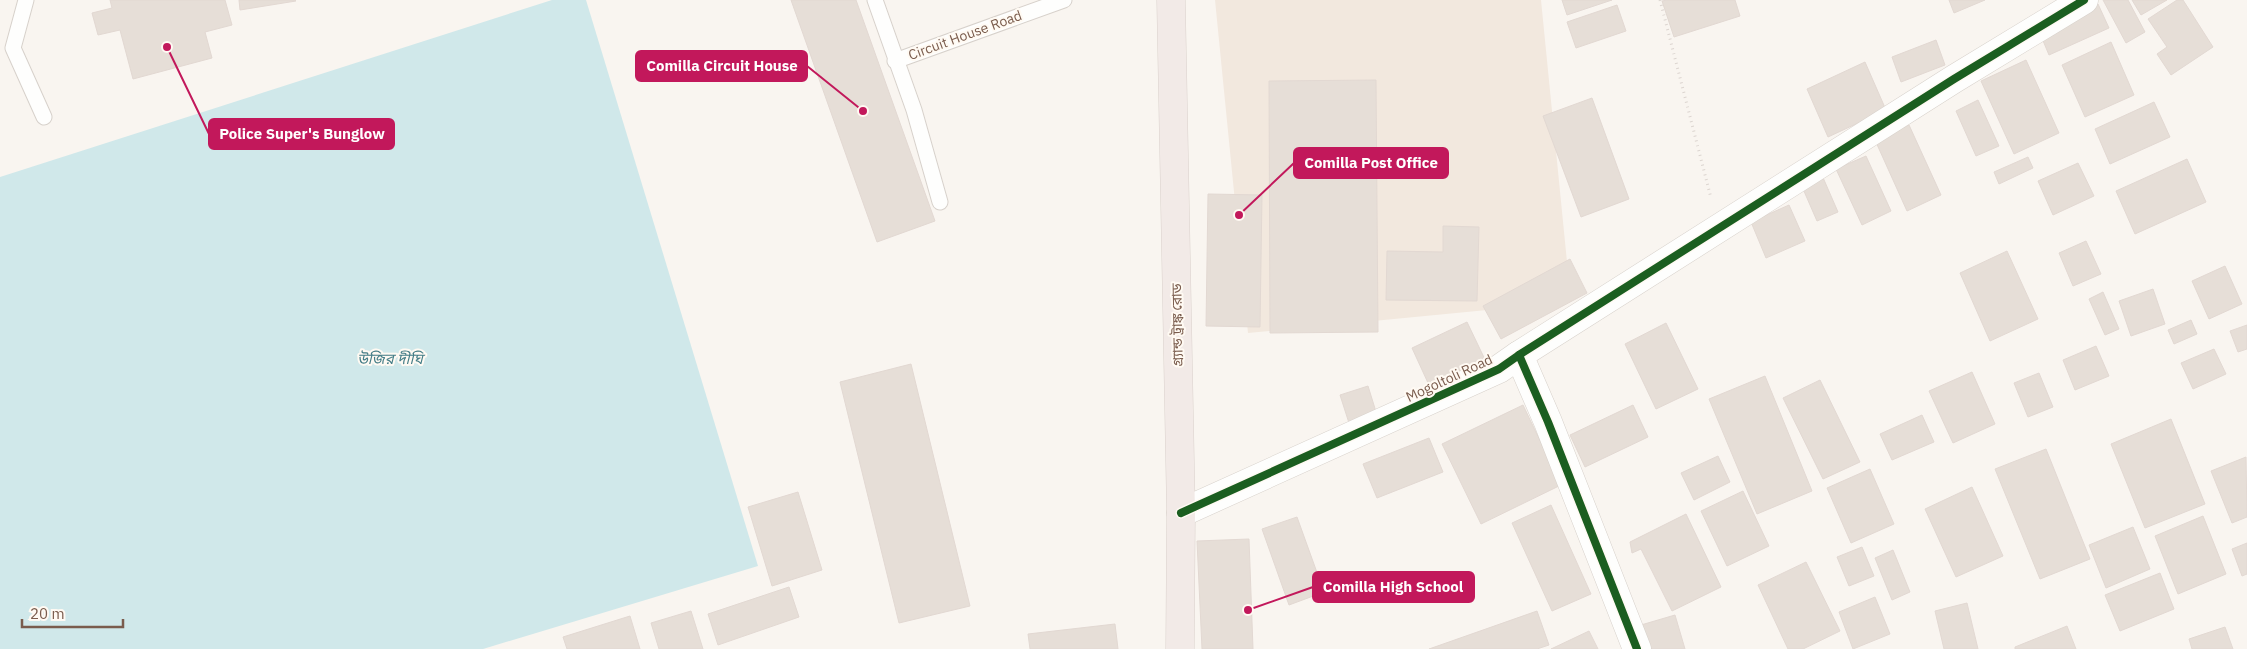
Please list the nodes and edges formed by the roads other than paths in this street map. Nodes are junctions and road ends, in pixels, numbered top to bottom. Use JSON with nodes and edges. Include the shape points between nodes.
{"nodes":[{"id":1,"x":26,"y":0,"type":"edge"},
{"id":2,"x":874,"y":0,"type":"edge"},
{"id":3,"x":1064,"y":0,"type":"edge"},
{"id":4,"x":1171,"y":0,"type":"edge"},
{"id":5,"x":2084,"y":0,"type":"edge"},
{"id":6,"x":1046,"y":3,"type":"edge"},
{"id":7,"x":895,"y":61,"type":"junction"},
{"id":8,"x":44,"y":117,"type":"dead end"},
{"id":9,"x":940,"y":202,"type":"dead end"},
{"id":10,"x":1519,"y":355,"type":"junction"},
{"id":11,"x":1181,"y":513,"type":"junction"},
{"id":12,"x":1180,"y":649,"type":"edge"},
{"id":13,"x":1638,"y":649,"type":"edge"}],
"edges":[{"from":1,"to":8,"type":"lane","via":[[13,48]]},
{"from":2,"to":7,"type":"lane"},
{"from":3,"to":6,"type":"lane","name":"Circuit House Road"},
{"from":4,"to":11,"type":"highway","name":"গ্র্যান্ড ট্রাঙ্ক রোড"},
{"from":5,"to":10,"type":"street","name":"Mogoltoli Road","via":[[1718,227]]},
{"from":6,"to":7,"type":"lane","name":"Circuit House Road"},
{"from":7,"to":9,"type":"lane","via":[[914,110]]},
{"from":10,"to":11,"type":"street","name":"Mogoltoli Road","via":[[1499,370]]},
{"from":10,"to":13,"type":"street"},
{"from":11,"to":12,"type":"highway","name":"গ্র্যান্ড ট্রাঙ্ক রোড"}]}
